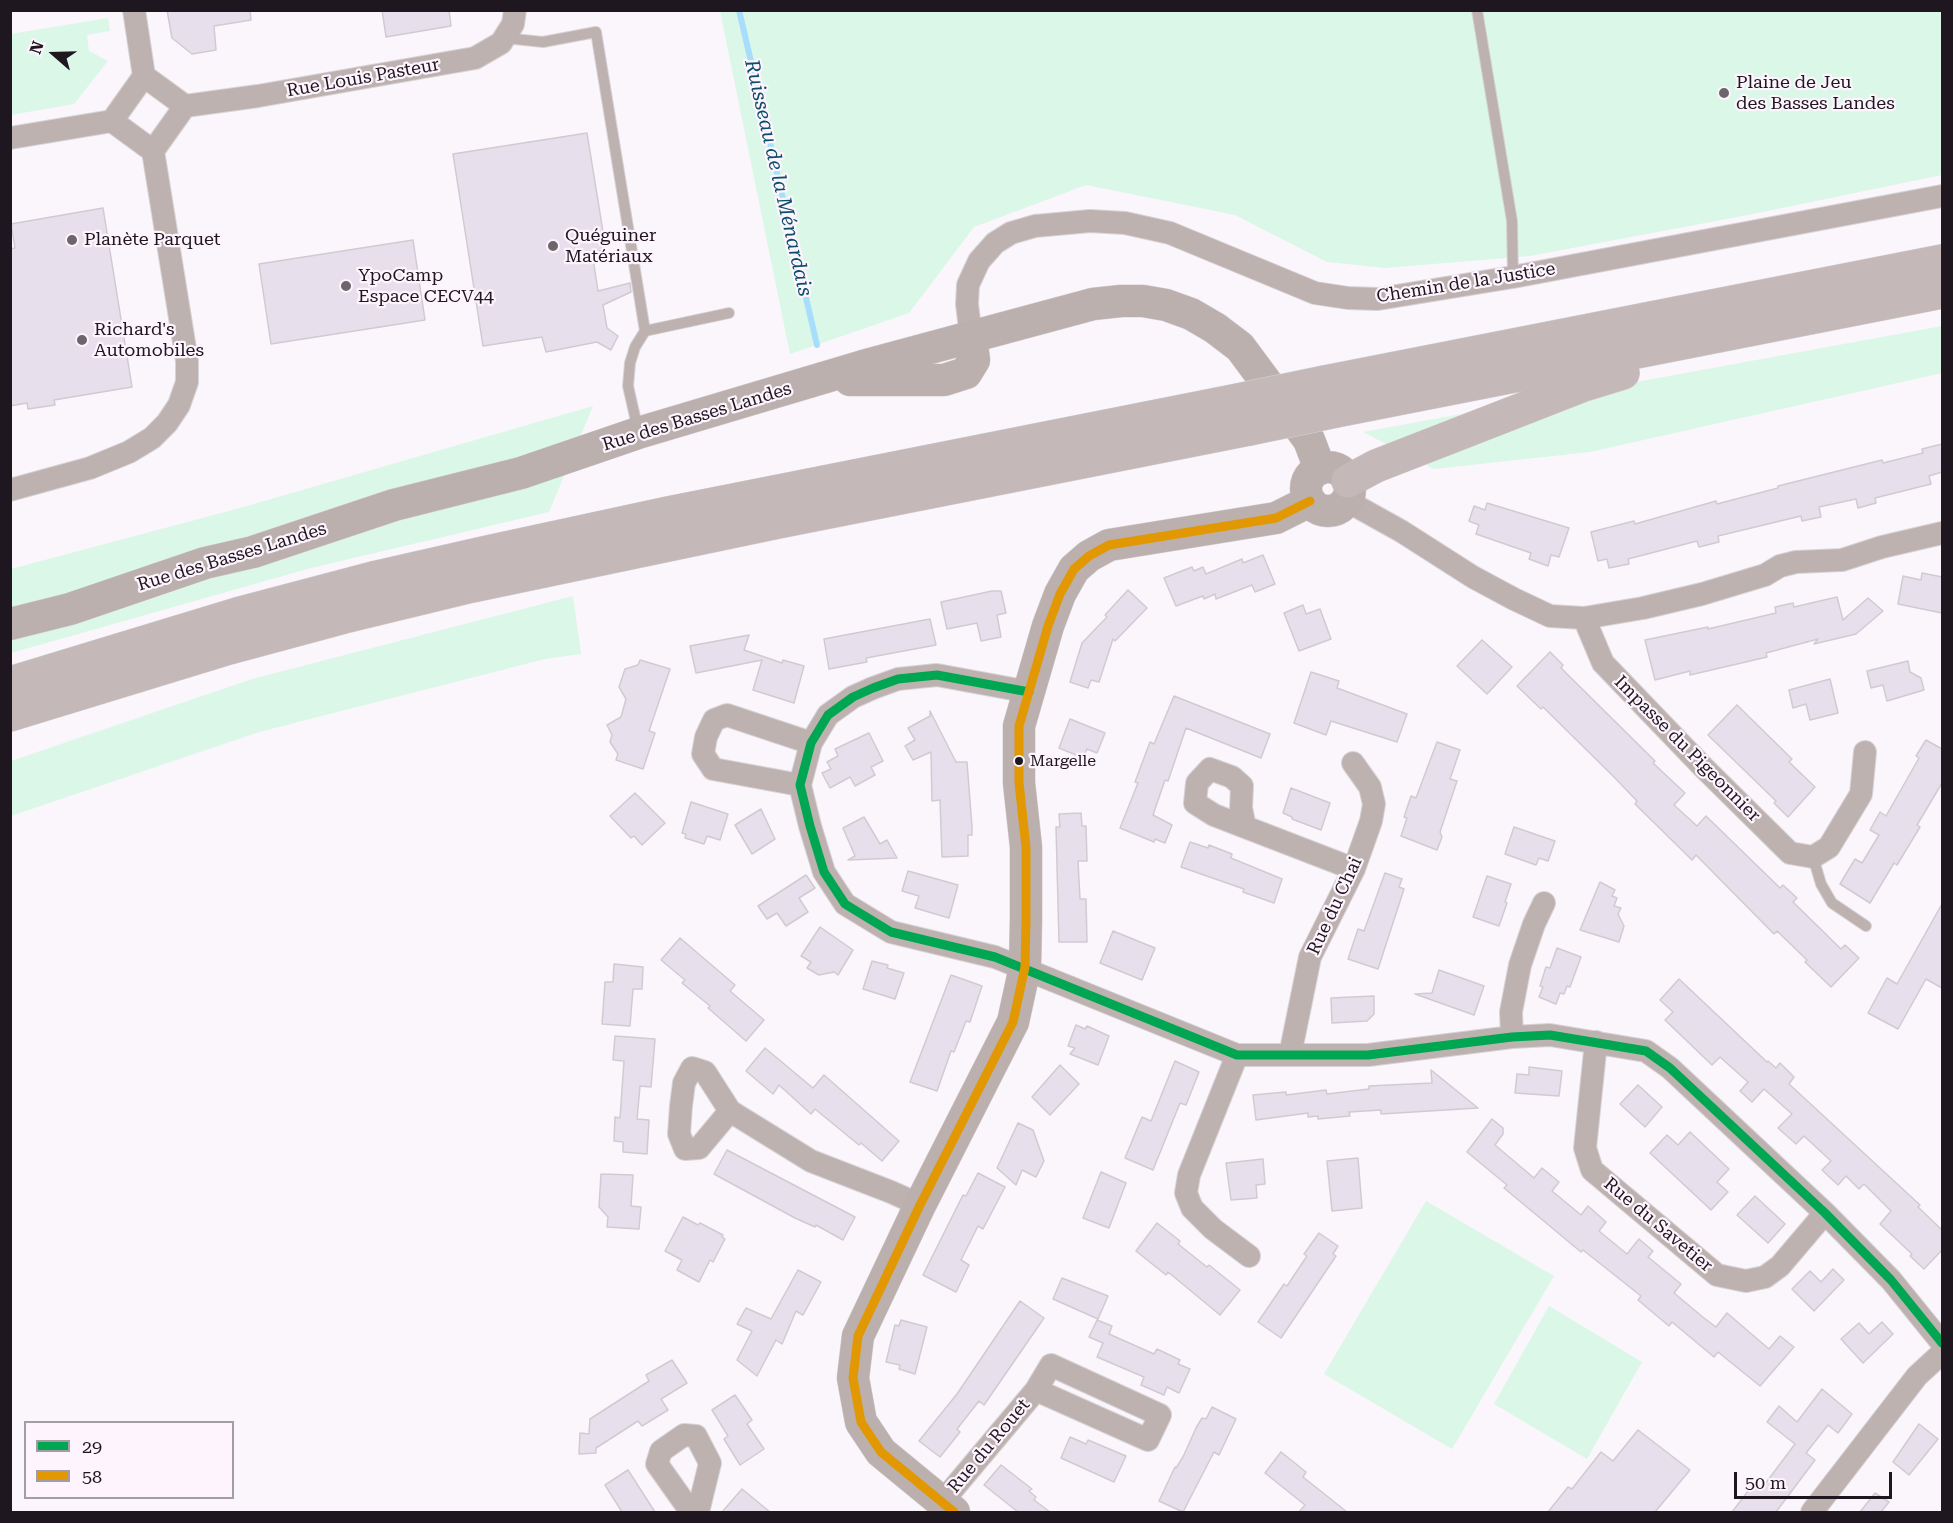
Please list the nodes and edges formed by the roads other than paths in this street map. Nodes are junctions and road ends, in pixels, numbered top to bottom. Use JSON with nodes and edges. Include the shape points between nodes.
{"nodes":[{"id":1,"x":134,"y":10,"type":"edge"},
{"id":2,"x":515,"y":10,"type":"edge"},
{"id":3,"x":1477,"y":10,"type":"edge"},
{"id":4,"x":505,"y":38,"type":"junction"},
{"id":5,"x":144,"y":76,"type":"junction"},
{"id":6,"x":185,"y":106,"type":"junction"},
{"id":7,"x":112,"y":121,"type":"junction"},
{"id":8,"x":10,"y":138,"type":"edge"},
{"id":9,"x":153,"y":150,"type":"junction"},
{"id":10,"x":1942,"y":196,"type":"edge"},
{"id":11,"x":1942,"y":261,"type":"edge"},
{"id":12,"x":1513,"y":277,"type":"junction"},
{"id":13,"x":1942,"y":292,"type":"edge"},
{"id":14,"x":729,"y":313,"type":"dead end"},
{"id":15,"x":645,"y":331,"type":"junction"},
{"id":16,"x":971,"y":337,"type":"junction"},
{"id":17,"x":1720,"y":337,"type":"junction"},
{"id":18,"x":1330,"y":397,"type":"junction"},
{"id":19,"x":1243,"y":414,"type":"junction"},
{"id":20,"x":638,"y":433,"type":"junction"},
{"id":21,"x":1338,"y":484,"type":"junction"},
{"id":22,"x":10,"y":490,"type":"edge"},
{"id":23,"x":1942,"y":533,"type":"edge"},
{"id":24,"x":168,"y":576,"type":"junction"},
{"id":25,"x":10,"y":604,"type":"edge"},
{"id":26,"x":1584,"y":618,"type":"junction"},
{"id":27,"x":10,"y":624,"type":"edge"},
{"id":28,"x":10,"y":683,"type":"edge"},
{"id":29,"x":1029,"y":692,"type":"junction"},
{"id":30,"x":10,"y":715,"type":"edge"},
{"id":31,"x":812,"y":743,"type":"junction"},
{"id":32,"x":1865,"y":752,"type":"dead end"},
{"id":33,"x":1353,"y":763,"type":"dead end"},
{"id":34,"x":800,"y":785,"type":"junction"},
{"id":35,"x":1245,"y":827,"type":"dead end"},
{"id":36,"x":1813,"y":857,"type":"junction"},
{"id":37,"x":1354,"y":869,"type":"junction"},
{"id":38,"x":1544,"y":903,"type":"dead end"},
{"id":39,"x":1866,"y":927,"type":"dead end"},
{"id":40,"x":1025,"y":967,"type":"junction"},
{"id":41,"x":1512,"y":1036,"type":"junction"},
{"id":42,"x":1596,"y":1042,"type":"junction"},
{"id":43,"x":1237,"y":1054,"type":"junction"},
{"id":44,"x":1290,"y":1055,"type":"junction"},
{"id":45,"x":730,"y":1111,"type":"dead end"},
{"id":46,"x":920,"y":1205,"type":"junction"},
{"id":47,"x":1825,"y":1213,"type":"junction"},
{"id":48,"x":1249,"y":1257,"type":"dead end"},
{"id":49,"x":1942,"y":1342,"type":"edge"},
{"id":50,"x":1942,"y":1353,"type":"edge"},
{"id":51,"x":1036,"y":1390,"type":"junction"},
{"id":52,"x":948,"y":1507,"type":"edge"},
{"id":53,"x":691,"y":1512,"type":"edge"},
{"id":54,"x":698,"y":1512,"type":"edge"},
{"id":55,"x":1812,"y":1512,"type":"edge"}],
"edges":[{"from":1,"to":5,"type":"street"},
{"from":2,"to":4,"type":"street"},
{"from":3,"to":12,"type":"lane","via":[[1512,221]]},
{"from":4,"to":6,"type":"street","name":"Rue Louis Pasteur","via":[[475,58]]},
{"from":4,"to":15,"type":"lane","via":[[543,42],[596,32]]},
{"from":5,"to":6,"type":"street"},
{"from":5,"to":7,"type":"street"},
{"from":6,"to":9,"type":"street"},
{"from":7,"to":8,"type":"street"},
{"from":7,"to":9,"type":"street"},
{"from":9,"to":22,"type":"street","via":[[188,361],[187,382],[179,405],[152,438],[129,452],[90,468]]},
{"from":10,"to":12,"type":"street","name":"Chemin de la Justice"},
{"from":11,"to":18,"type":"highway"},
{"from":12,"to":16,"type":"street","name":"Chemin de la Justice","via":[[1378,299],[1348,298],[1315,293],[1170,233],[1125,223],[1059,223],[1011,233],[995,243],[979,261],[968,285]]},
{"from":13,"to":17,"type":"highway"},
{"from":14,"to":15,"type":"lane"},
{"from":15,"to":20,"type":"lane","via":[[633,355],[628,386]]},
{"from":16,"to":20,"type":"street","name":"Rue des Basses Landes","via":[[974,360],[966,373],[944,380],[817,380]]},
{"from":16,"to":21,"type":"street","via":[[1121,300],[1166,305],[1191,314],[1240,347]]},
{"from":17,"to":18,"type":"highway"},
{"from":17,"to":21,"type":"highway","via":[[1696,357],[1584,385]]},
{"from":18,"to":19,"type":"highway","bridge":true},
{"from":19,"to":28,"type":"highway","via":[[692,508],[487,552],[237,614]]},
{"from":19,"to":30,"type":"highway","via":[[777,522],[461,589],[229,648]]},
{"from":20,"to":24,"type":"street","name":"Rue des Basses Landes","via":[[521,473],[394,505]]},
{"from":21,"to":26,"type":"street","via":[[1473,577],[1550,615]]},
{"from":21,"to":29,"type":"street","via":[[1314,473],[1307,486],[1310,501],[1276,518],[1108,545],[1089,556],[1074,569],[1060,594]]},
{"from":23,"to":26,"type":"street","via":[[1842,560],[1796,561],[1765,575],[1701,594]]},
{"from":24,"to":25,"type":"street"},
{"from":24,"to":27,"type":"street","name":"Rue des Basses Landes","via":[[70,609]]},
{"from":26,"to":36,"type":"street","name":"Impasse du Pigeonnier","via":[[1603,663],[1645,708],[1790,853]]},
{"from":29,"to":31,"type":"street","via":[[937,675],[898,679],[853,697],[828,716]]},
{"from":29,"to":40,"type":"street","via":[[1019,726],[1019,783],[1026,847]]},
{"from":31,"to":34,"type":"street"},
{"from":31,"to":34,"type":"street","via":[[727,715],[714,720],[706,737],[703,754],[713,769]]},
{"from":32,"to":36,"type":"street","via":[[1861,794],[1829,847]]},
{"from":33,"to":37,"type":"street","name":"Rue du Chai","via":[[1370,787],[1374,804]]},
{"from":34,"to":40,"type":"street","via":[[824,872],[845,904],[891,932]]},
{"from":35,"to":37,"type":"street"},
{"from":36,"to":39,"type":"lane","via":[[1832,903]]},
{"from":37,"to":44,"type":"street","name":"Rue du Chai","via":[[1310,957]]},
{"from":38,"to":41,"type":"street","via":[[1520,965],[1511,1012]]},
{"from":40,"to":43,"type":"street"},
{"from":40,"to":46,"type":"street","via":[[1013,1022]]},
{"from":41,"to":42,"type":"street","via":[[1550,1035]]},
{"from":41,"to":44,"type":"street","via":[[1368,1055]]},
{"from":42,"to":47,"type":"street","via":[[1646,1051],[1670,1068]]},
{"from":42,"to":47,"type":"street","name":"Rue du Savetier","via":[[1585,1148],[1592,1170],[1717,1275],[1746,1281],[1765,1277],[1780,1266]]},
{"from":43,"to":44,"type":"street"},
{"from":43,"to":48,"type":"street","via":[[1189,1175],[1186,1193],[1192,1208]]},
{"from":45,"to":46,"type":"street","via":[[811,1161]]},
{"from":46,"to":52,"type":"street","via":[[858,1336],[853,1378],[861,1422],[881,1452]]},
{"from":47,"to":49,"type":"street","via":[[1891,1280]]},
{"from":50,"to":55,"type":"street","via":[[1917,1376]]},
{"from":51,"to":51,"type":"street","name":"Rue du Rouet","via":[[1148,1440],[1160,1415],[1051,1365]]},
{"from":51,"to":52,"type":"street","name":"Rue du Rouet"},
{"from":53,"to":54,"type":"street","via":[[657,1464],[661,1451],[684,1435],[696,1436],[710,1463]]}]}
